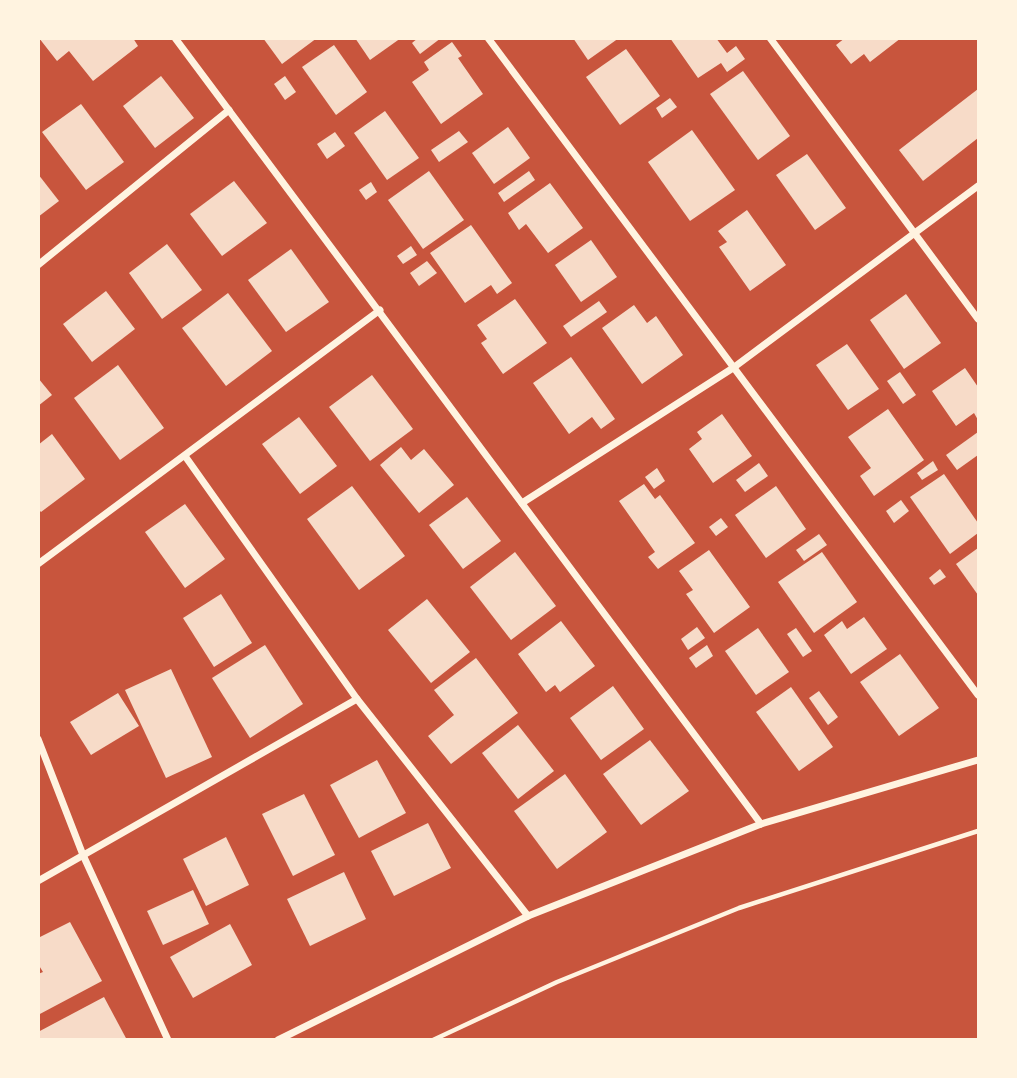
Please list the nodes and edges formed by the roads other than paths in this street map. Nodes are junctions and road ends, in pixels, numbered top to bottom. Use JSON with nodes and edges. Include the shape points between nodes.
{"nodes":[{"id":1,"x":175,"y":38,"type":"edge"},
{"id":2,"x":488,"y":38,"type":"edge"},
{"id":3,"x":770,"y":38,"type":"edge"},
{"id":4,"x":229,"y":110,"type":"junction"},
{"id":5,"x":978,"y":186,"type":"edge"},
{"id":6,"x":915,"y":234,"type":"junction"},
{"id":7,"x":38,"y":265,"type":"edge"},
{"id":8,"x":380,"y":310,"type":"junction"},
{"id":9,"x":978,"y":319,"type":"edge"},
{"id":10,"x":733,"y":368,"type":"junction"},
{"id":11,"x":185,"y":456,"type":"junction"},
{"id":12,"x":522,"y":503,"type":"junction"},
{"id":13,"x":38,"y":564,"type":"edge"},
{"id":14,"x":978,"y":695,"type":"edge"},
{"id":15,"x":357,"y":699,"type":"junction"},
{"id":16,"x":38,"y":739,"type":"edge"},
{"id":17,"x":978,"y":760,"type":"edge"},
{"id":18,"x":761,"y":824,"type":"junction"},
{"id":19,"x":83,"y":855,"type":"junction"},
{"id":20,"x":38,"y":881,"type":"edge"},
{"id":21,"x":528,"y":916,"type":"junction"},
{"id":22,"x":168,"y":1040,"type":"edge"},
{"id":23,"x":278,"y":1040,"type":"edge"}],
"edges":[{"from":1,"to":4,"type":"street"},
{"from":2,"to":10,"type":"street"},
{"from":3,"to":6,"type":"street"},
{"from":4,"to":7,"type":"street"},
{"from":4,"to":8,"type":"street"},
{"from":5,"to":6,"type":"street"},
{"from":6,"to":9,"type":"street"},
{"from":6,"to":10,"type":"street"},
{"from":8,"to":11,"type":"street"},
{"from":8,"to":12,"type":"street"},
{"from":10,"to":12,"type":"street"},
{"from":10,"to":14,"type":"street"},
{"from":11,"to":13,"type":"street"},
{"from":11,"to":15,"type":"street"},
{"from":12,"to":18,"type":"street"},
{"from":15,"to":19,"type":"street"},
{"from":15,"to":21,"type":"street"},
{"from":16,"to":19,"type":"street"},
{"from":17,"to":18,"type":"street"},
{"from":18,"to":21,"type":"street"},
{"from":19,"to":20,"type":"street"},
{"from":19,"to":22,"type":"street"},
{"from":21,"to":23,"type":"street"}]}
